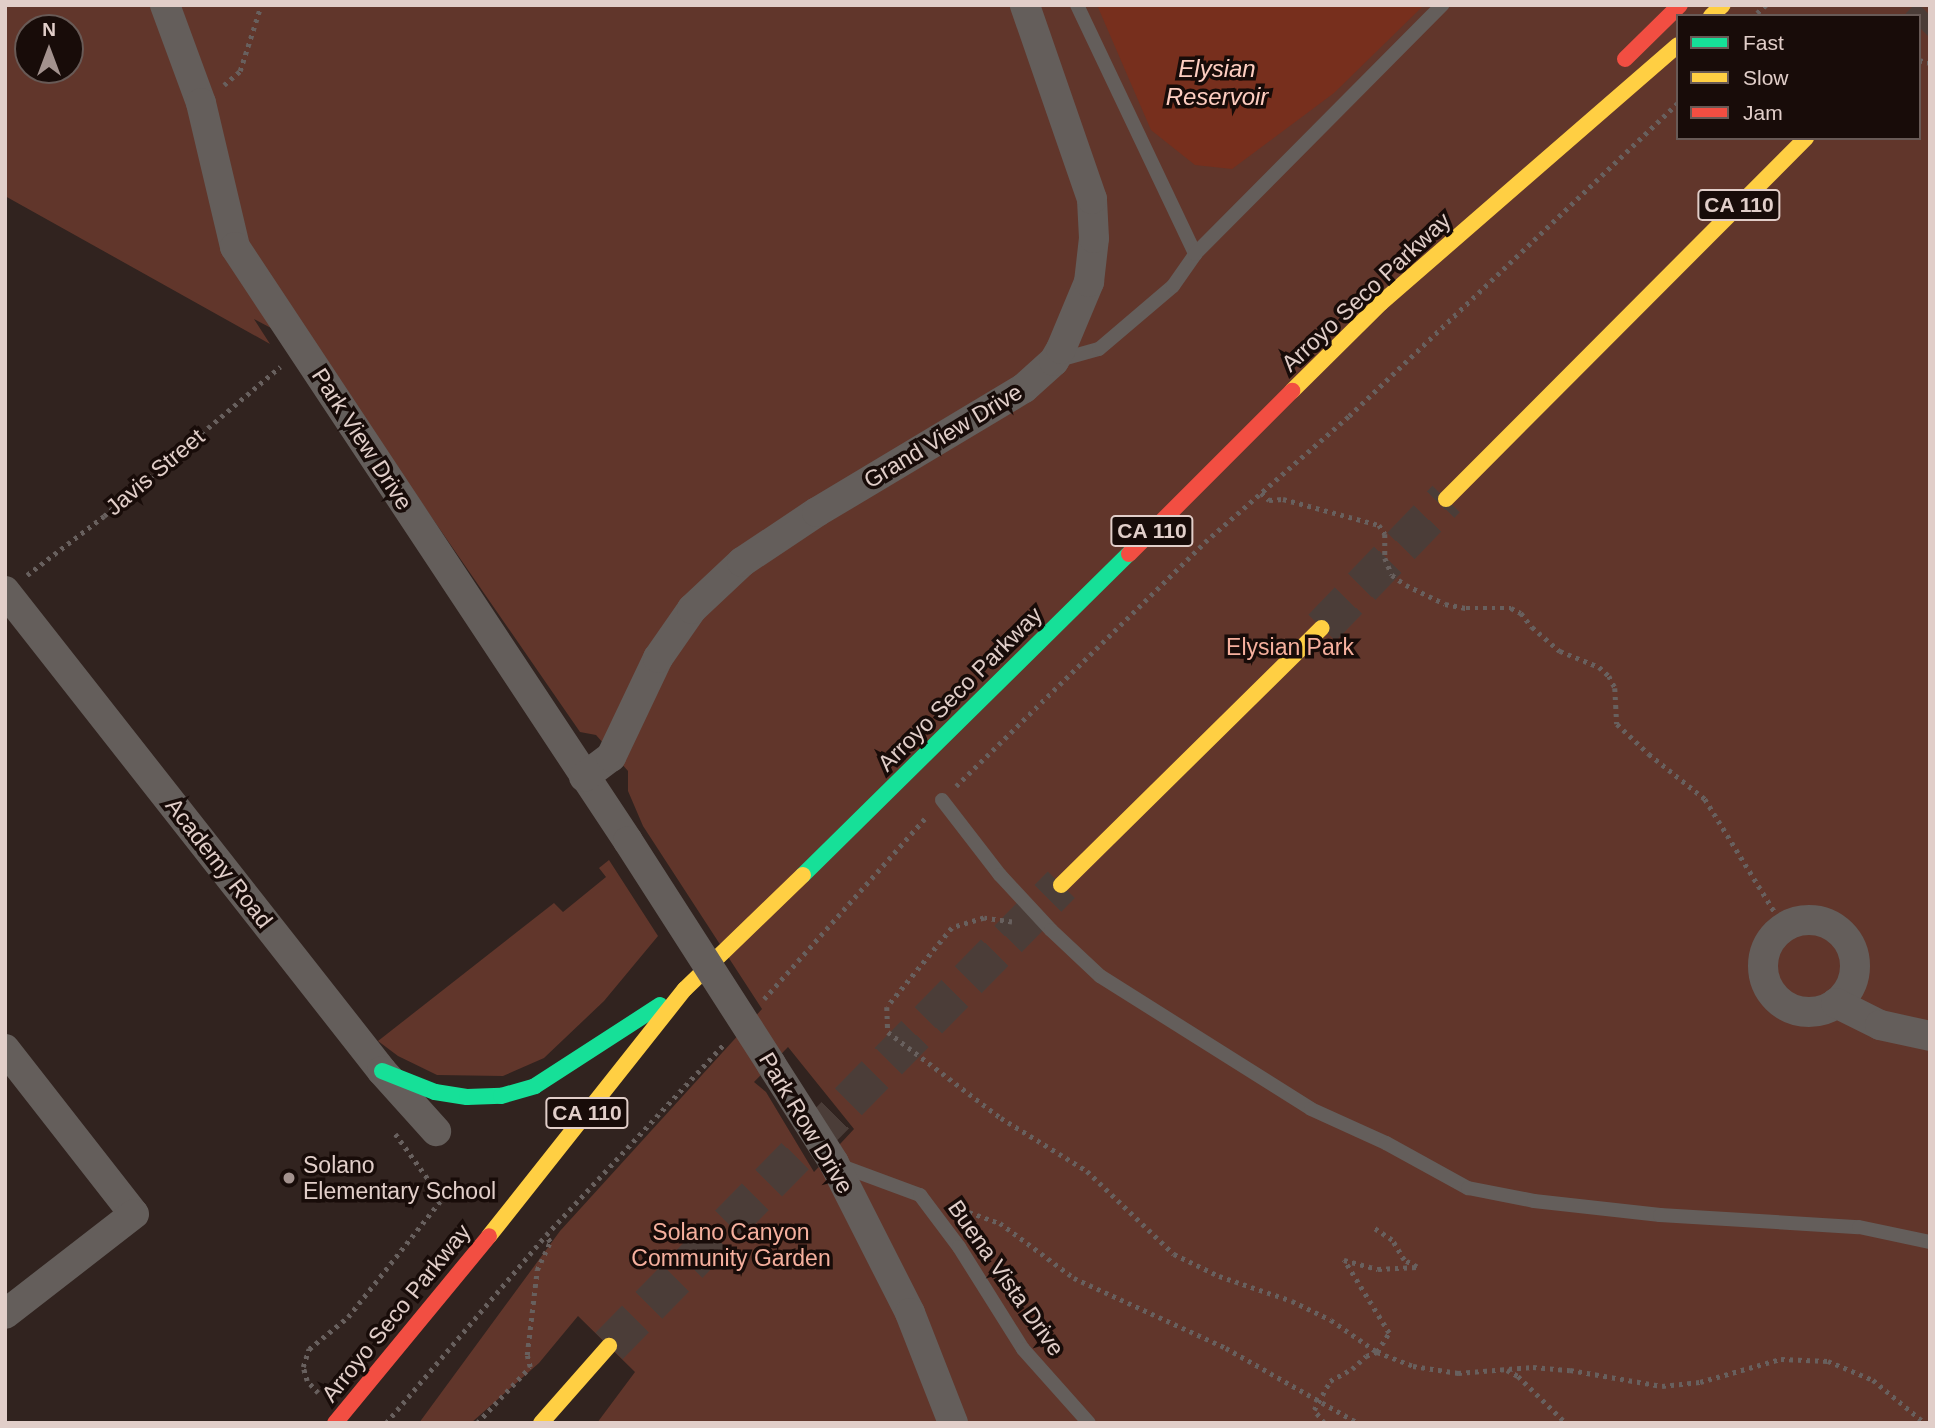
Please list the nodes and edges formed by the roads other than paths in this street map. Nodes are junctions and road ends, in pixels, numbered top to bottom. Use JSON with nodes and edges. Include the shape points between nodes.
{"nodes":[{"id":1,"x":165,"y":5,"type":"edge"},
{"id":2,"x":1025,"y":5,"type":"edge"},
{"id":3,"x":1077,"y":5,"type":"edge"},
{"id":4,"x":1442,"y":5,"type":"edge"},
{"id":5,"x":1680,"y":5,"type":"edge"},
{"id":6,"x":1676,"y":47,"type":"edge"},
{"id":7,"x":1612,"y":72,"type":"dead end"},
{"id":8,"x":1555,"y":130,"type":"dead end"},
{"id":9,"x":1804,"y":140,"type":"edge"},
{"id":10,"x":1195,"y":254,"type":"junction"},
{"id":11,"x":1381,"y":303,"type":"junction"},
{"id":12,"x":1054,"y":361,"type":"junction"},
{"id":13,"x":1446,"y":499,"type":"tunnel mouth"},
{"id":14,"x":6,"y":592,"type":"edge"},
{"id":15,"x":1322,"y":628,"type":"tunnel mouth"},
{"id":16,"x":584,"y":777,"type":"junction"},
{"id":17,"x":942,"y":800,"type":"road end"},
{"id":18,"x":628,"y":841,"type":"joint"},
{"id":19,"x":1061,"y":885,"type":"tunnel mouth"},
{"id":20,"x":685,"y":989,"type":"junction"},
{"id":21,"x":1836,"y":1003,"type":"junction"},
{"id":22,"x":1930,"y":1036,"type":"edge"},
{"id":23,"x":5,"y":1049,"type":"edge"},
{"id":24,"x":382,"y":1071,"type":"junction"},
{"id":25,"x":436,"y":1131,"type":"dead end"},
{"id":26,"x":834,"y":1163,"type":"junction"},
{"id":27,"x":1930,"y":1242,"type":"edge"},
{"id":28,"x":5,"y":1314,"type":"edge"},
{"id":29,"x":609,"y":1346,"type":"tunnel mouth"},
{"id":30,"x":335,"y":1423,"type":"edge"},
{"id":31,"x":541,"y":1423,"type":"edge"},
{"id":32,"x":953,"y":1423,"type":"edge"},
{"id":33,"x":1088,"y":1423,"type":"edge"}],
"edges":[{"from":1,"to":16,"type":"street","name":"Park View Drive","via":[[201,103],[235,247]]},
{"from":2,"to":12,"type":"street","name":"Grand View Drive","via":[[1093,199],[1089,282]]},
{"from":3,"to":10,"type":"lane"},
{"from":4,"to":10,"type":"lane"},
{"from":5,"to":7,"type":"highway"},
{"from":6,"to":11,"type":"highway","name":"Arroyo Seco Parkway","number":"CA 110"},
{"from":8,"to":11,"type":"highway"},
{"from":9,"to":13,"type":"highway","number":"CA 110"},
{"from":10,"to":12,"type":"lane","via":[[1173,286],[1099,349]]},
{"from":11,"to":20,"type":"highway","name":"Arroyo Seco Parkway","number":"CA 110"},
{"from":12,"to":16,"type":"street","name":"Grand View Drive","via":[[1024,388],[742,562],[692,609],[658,658],[611,757]]},
{"from":14,"to":24,"type":"street","name":"Academy Road"},
{"from":15,"to":19,"type":"highway"},
{"from":16,"to":18,"type":"street","name":"Park View Drive"},
{"from":17,"to":27,"type":"lane","via":[[976,846],[1051,930],[1100,976],[1311,1110],[1386,1143],[1468,1188],[1660,1215],[1859,1227]]},
{"from":18,"to":26,"type":"street","name":"Park Row Drive","bridge":true},
{"from":20,"to":24,"type":"highway","via":[[535,1086],[501,1096],[435,1092]]},
{"from":20,"to":30,"type":"highway","name":"Arroyo Seco Parkway","number":"CA 110","bridge":true},
{"from":21,"to":21,"type":"street","via":[[1809,1012],[1781,1003],[1771,992],[1764,957],[1773,937],[1784,927],[1814,920],[1829,925],[1850,947],[1855,961],[1853,977]]},
{"from":21,"to":22,"type":"street","via":[[1881,1024]]},
{"from":23,"to":28,"type":"street","via":[[134,1214]]},
{"from":24,"to":25,"type":"street","name":"Academy Road"},
{"from":26,"to":32,"type":"street","name":"Park Row Drive","via":[[909,1312]]},
{"from":26,"to":33,"type":"lane","name":"Buena Vista Drive","via":[[920,1195],[1023,1349]]},
{"from":29,"to":31,"type":"highway"}]}
